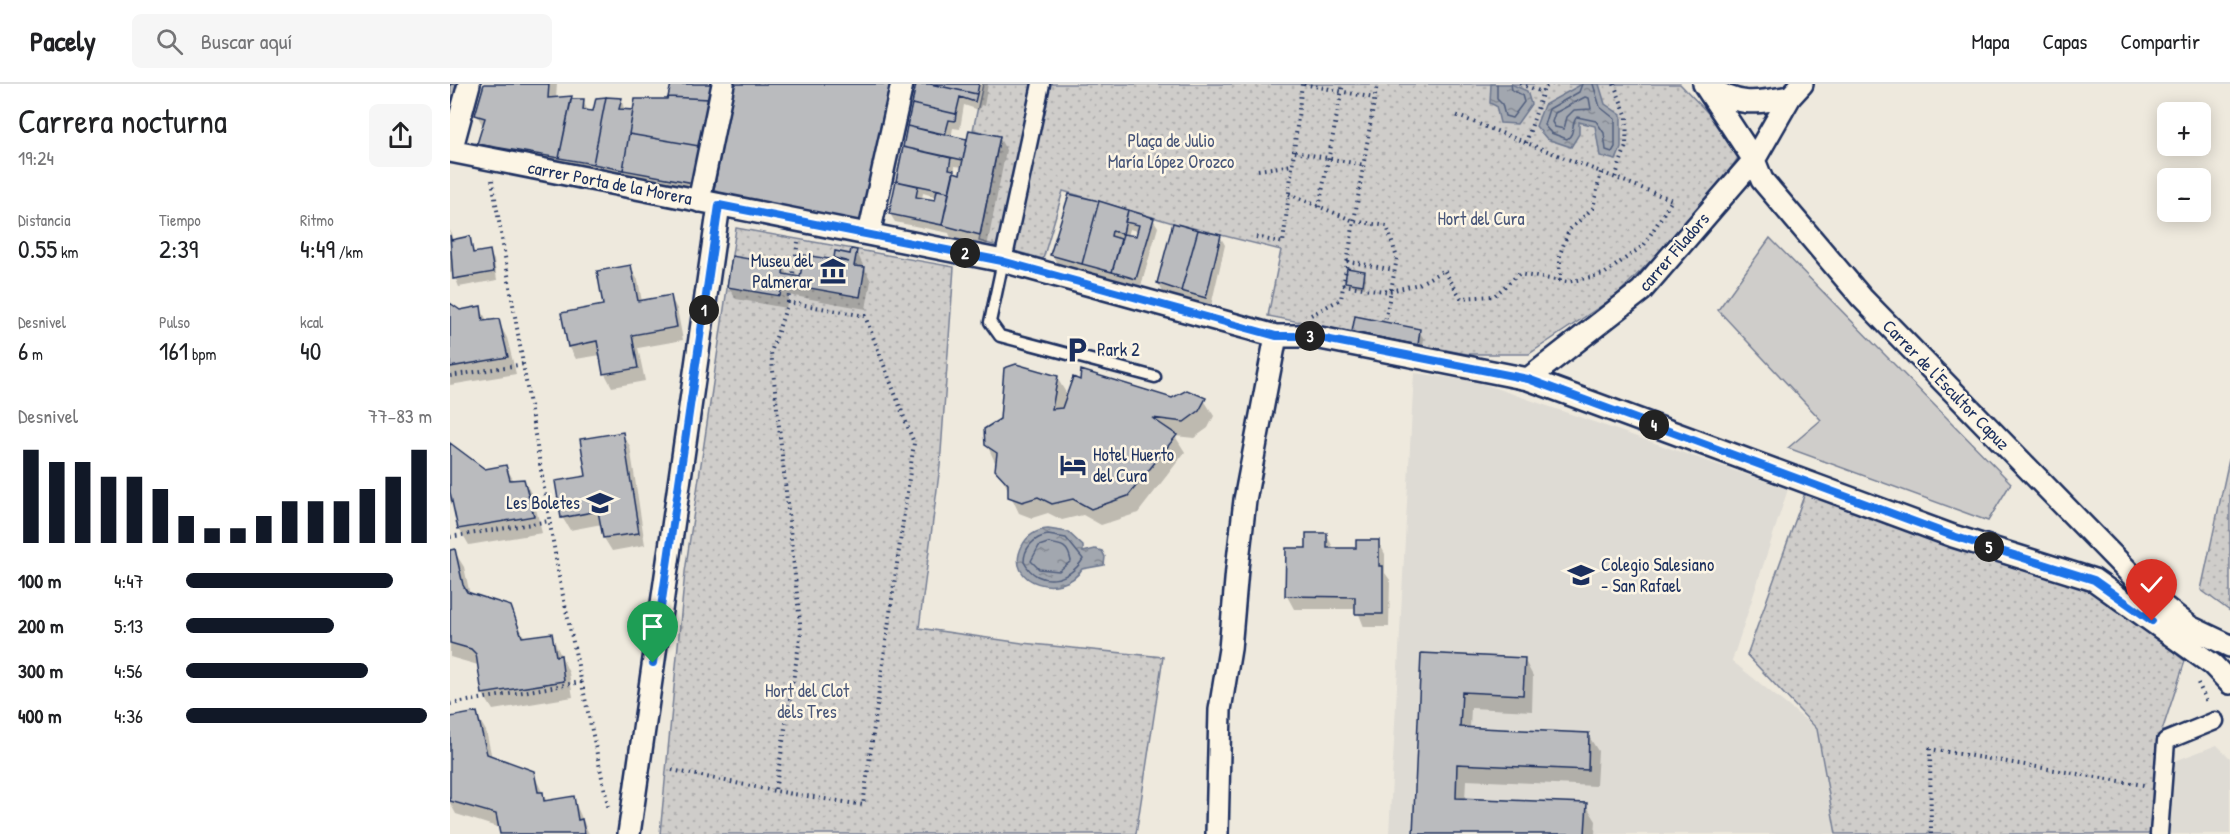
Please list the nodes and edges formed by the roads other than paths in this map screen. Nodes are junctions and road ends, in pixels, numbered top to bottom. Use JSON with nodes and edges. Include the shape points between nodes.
{"nodes":[{"id":1,"x":469,"y":84,"type":"edge"},
{"id":2,"x":723,"y":84,"type":"edge"},
{"id":3,"x":902,"y":84,"type":"edge"},
{"id":4,"x":1041,"y":84,"type":"edge"},
{"id":5,"x":1705,"y":85,"type":"edge"},
{"id":6,"x":1796,"y":91,"type":"edge"},
{"id":7,"x":450,"y":151,"type":"edge"},
{"id":8,"x":1754,"y":160,"type":"junction"},
{"id":9,"x":709,"y":203,"type":"junction"},
{"id":10,"x":869,"y":234,"type":"junction"},
{"id":11,"x":1002,"y":261,"type":"junction"},
{"id":12,"x":1276,"y":336,"type":"junction"},
{"id":13,"x":1155,"y":377,"type":"dead end"},
{"id":14,"x":1528,"y":379,"type":"junction"},
{"id":15,"x":2230,"y":646,"type":"edge"},
{"id":16,"x":2230,"y":683,"type":"edge"},
{"id":17,"x":2215,"y":721,"type":"dead end"},
{"id":18,"x":629,"y":834,"type":"edge"},
{"id":19,"x":1217,"y":834,"type":"edge"},
{"id":20,"x":2159,"y":834,"type":"edge"}],
"edges":[{"from":1,"to":7,"type":"street"},
{"from":2,"to":9,"type":"street"},
{"from":3,"to":10,"type":"street"},
{"from":4,"to":11,"type":"street"},
{"from":5,"to":6,"type":"street","via":[[1730,100],[1756,103]]},
{"from":5,"to":8,"type":"street","name":"Carrer de l'Escultor Capuz"},
{"from":6,"to":8,"type":"street","name":"carrer Filadors"},
{"from":7,"to":9,"type":"street","name":"carrer Porta de la Morera"},
{"from":8,"to":14,"type":"street","name":"carrer Filadors","via":[[1641,291]]},
{"from":8,"to":15,"type":"street","name":"Carrer de l'Escultor Capuz","via":[[1762,180],[1862,298],[1991,433],[2158,602],[2190,627]]},
{"from":9,"to":10,"type":"street","name":"carrer Porta de la Morera"},
{"from":9,"to":18,"type":"street"},
{"from":10,"to":11,"type":"street","name":"carrer Porta de la Morera"},
{"from":11,"to":12,"type":"street","name":"carrer Porta de la Morera"},
{"from":11,"to":13,"type":"lane","via":[[990,322],[1000,336]]},
{"from":12,"to":14,"type":"street","name":"carrer Porta de la Morera","via":[[1306,336]]},
{"from":12,"to":19,"type":"street","via":[[1245,501],[1220,710]]},
{"from":14,"to":16,"type":"street","name":"carrer Porta de la Morera","via":[[1953,536],[2094,580],[2213,665]]},
{"from":17,"to":20,"type":"street","via":[[2166,741]]}]}
